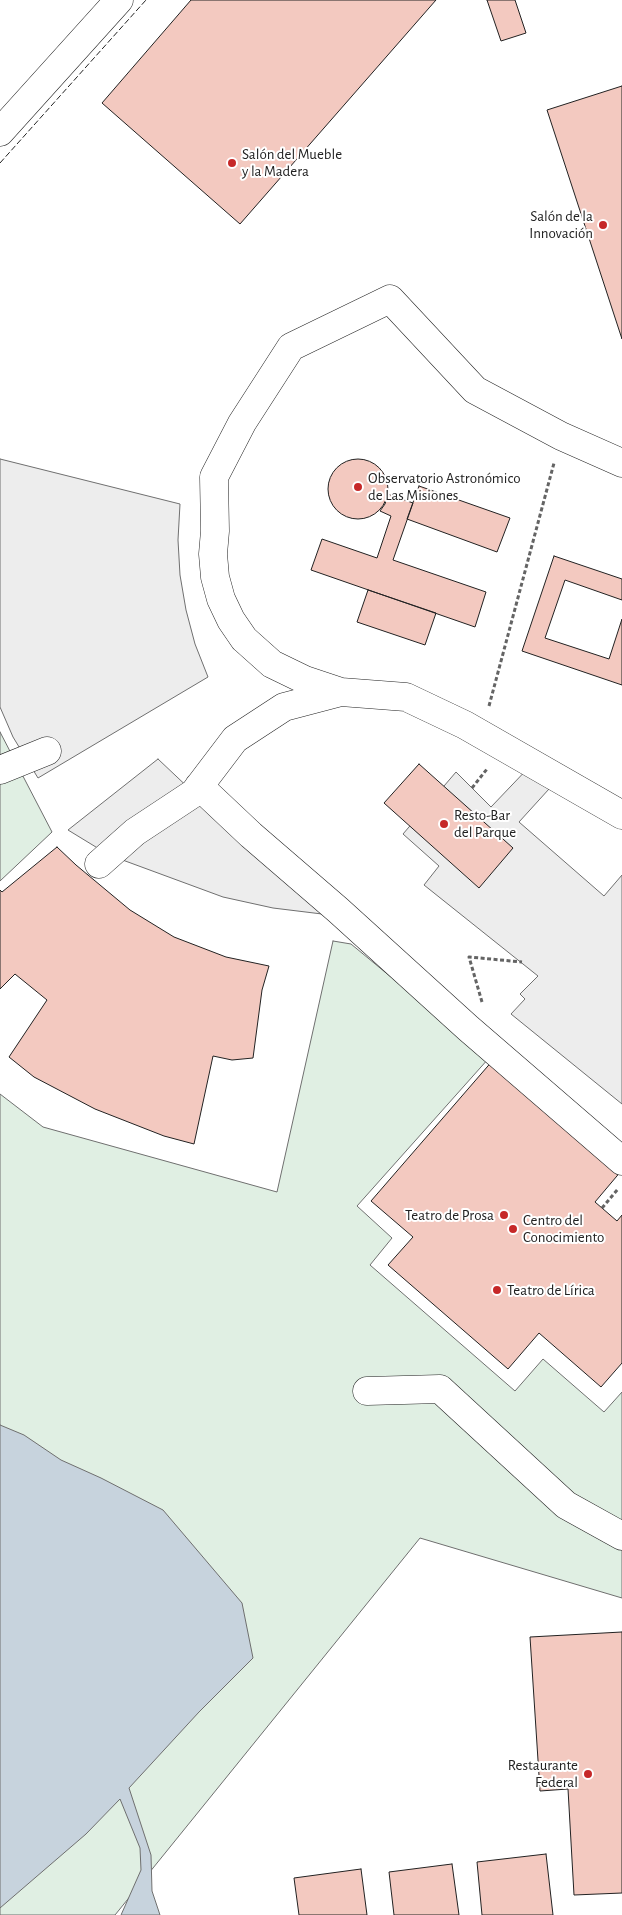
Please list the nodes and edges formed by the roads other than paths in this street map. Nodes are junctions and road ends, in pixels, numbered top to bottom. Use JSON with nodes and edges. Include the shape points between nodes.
{"nodes":[{"id":1,"x":119,"y":0,"type":"edge"},
{"id":2,"x":0,"y":132,"type":"edge"},
{"id":3,"x":622,"y":463,"type":"edge"},
{"id":4,"x":341,"y":692,"type":"junction"},
{"id":5,"x":47,"y":751,"type":"dead end"},
{"id":6,"x":0,"y":770,"type":"edge"},
{"id":7,"x":200,"y":786,"type":"junction"},
{"id":8,"x":622,"y":815,"type":"edge"},
{"id":9,"x":99,"y":864,"type":"dead end"},
{"id":10,"x":622,"y":1162,"type":"edge"},
{"id":11,"x":368,"y":1391,"type":"dead end"},
{"id":12,"x":622,"y":1536,"type":"edge"}],
"edges":[{"from":1,"to":2,"type":"lane"},
{"from":3,"to":4,"type":"lane","via":[[561,436],[475,390],[390,299],[291,347],[242,423],[214,477],[215,577],[221,599],[244,639],[272,664]]},
{"from":4,"to":7,"type":"lane","via":[[284,707],[235,739]]},
{"from":4,"to":8,"type":"lane","via":[[406,697],[465,725]]},
{"from":5,"to":6,"type":"lane"},
{"from":7,"to":9,"type":"lane","via":[[135,832]]},
{"from":7,"to":10,"type":"lane","via":[[251,835]]},
{"from":11,"to":12,"type":"lane","via":[[440,1389],[566,1505]]}]}
